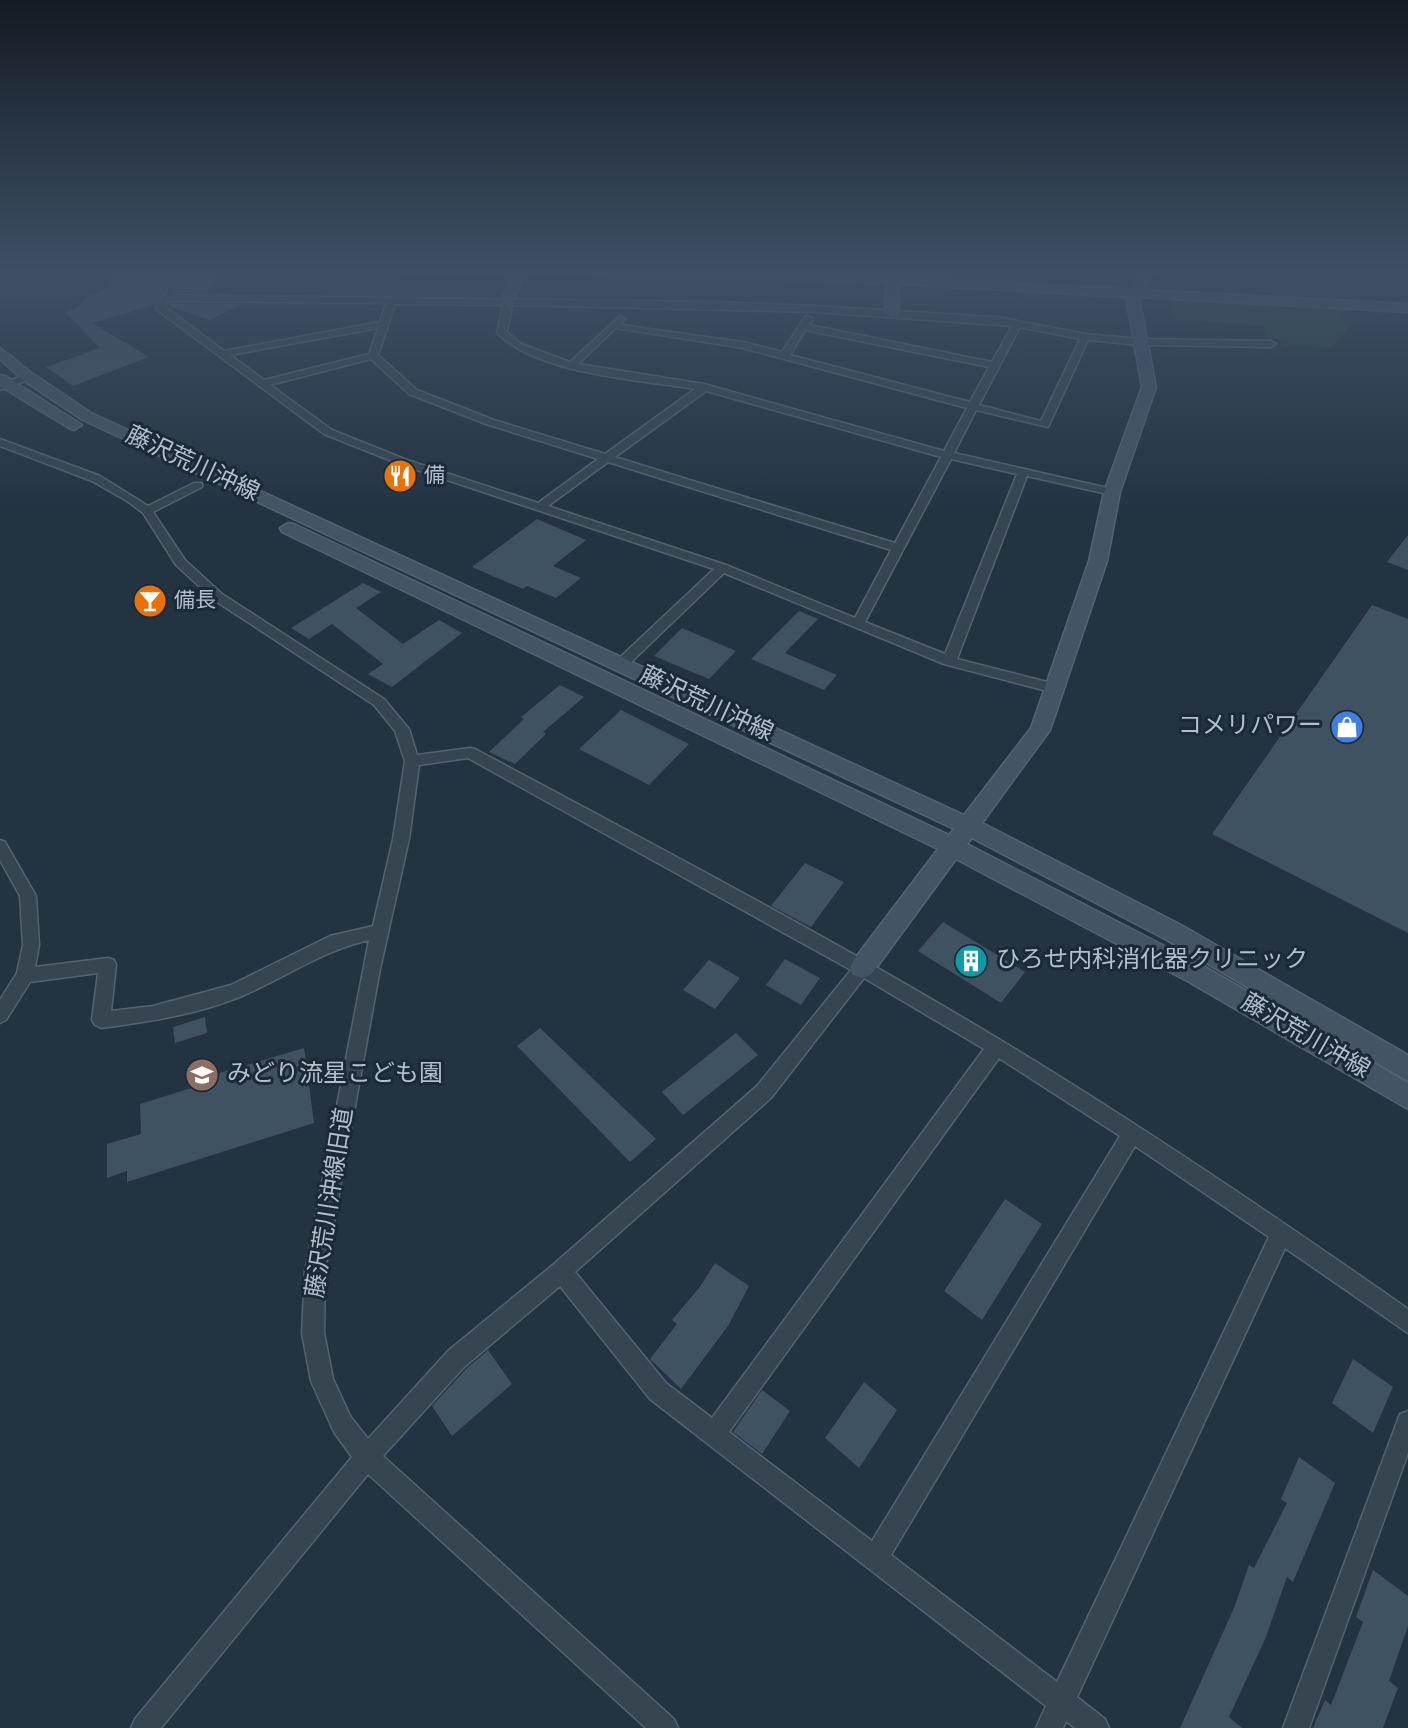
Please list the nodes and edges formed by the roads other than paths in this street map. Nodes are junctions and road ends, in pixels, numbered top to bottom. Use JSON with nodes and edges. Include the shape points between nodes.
{"nodes":[{"id":1,"x":0,"y":352,"type":"edge"},
{"id":2,"x":218,"y":352,"type":"edge"},
{"id":3,"x":234,"y":352,"type":"edge"},
{"id":4,"x":374,"y":352,"type":"edge"},
{"id":5,"x":532,"y":352,"type":"edge"},
{"id":6,"x":586,"y":352,"type":"edge"},
{"id":7,"x":771,"y":352,"type":"edge"},
{"id":8,"x":787,"y":352,"type":"edge"},
{"id":9,"x":927,"y":352,"type":"edge"},
{"id":10,"x":1002,"y":352,"type":"edge"},
{"id":11,"x":1078,"y":352,"type":"edge"},
{"id":12,"x":1142,"y":352,"type":"edge"},
{"id":13,"x":221,"y":354,"type":"junction"},
{"id":14,"x":785,"y":355,"type":"junction"},
{"id":15,"x":373,"y":356,"type":"junction"},
{"id":16,"x":995,"y":365,"type":"junction"},
{"id":17,"x":571,"y":366,"type":"junction"},
{"id":18,"x":28,"y":377,"type":"junction"},
{"id":19,"x":3,"y":383,"type":"edge"},
{"id":20,"x":261,"y":384,"type":"junction"},
{"id":21,"x":704,"y":387,"type":"junction"},
{"id":22,"x":974,"y":405,"type":"junction"},
{"id":23,"x":0,"y":442,"type":"edge"},
{"id":24,"x":947,"y":455,"type":"junction"},
{"id":25,"x":606,"y":457,"type":"junction"},
{"id":26,"x":1023,"y":472,"type":"junction"},
{"id":27,"x":198,"y":485,"type":"junction"},
{"id":28,"x":1112,"y":492,"type":"junction"},
{"id":29,"x":538,"y":508,"type":"junction"},
{"id":30,"x":146,"y":511,"type":"junction"},
{"id":31,"x":898,"y":548,"type":"junction"},
{"id":32,"x":722,"y":568,"type":"junction"},
{"id":33,"x":858,"y":623,"type":"junction"},
{"id":34,"x":950,"y":660,"type":"junction"},
{"id":35,"x":620,"y":665,"type":"junction"},
{"id":36,"x":1054,"y":688,"type":"junction"},
{"id":37,"x":412,"y":761,"type":"junction"},
{"id":38,"x":966,"y":825,"type":"junction"},
{"id":39,"x":0,"y":846,"type":"edge"},
{"id":40,"x":952,"y":846,"type":"junction"},
{"id":41,"x":380,"y":931,"type":"junction"},
{"id":42,"x":862,"y":968,"type":"junction"},
{"id":43,"x":25,"y":975,"type":"junction"},
{"id":44,"x":0,"y":1015,"type":"edge"},
{"id":45,"x":996,"y":1047,"type":"junction"},
{"id":46,"x":1408,"y":1069,"type":"edge"},
{"id":47,"x":1408,"y":1097,"type":"edge"},
{"id":48,"x":1132,"y":1134,"type":"junction"},
{"id":49,"x":1282,"y":1233,"type":"junction"},
{"id":50,"x":562,"y":1271,"type":"junction"},
{"id":51,"x":1408,"y":1322,"type":"edge"},
{"id":52,"x":1408,"y":1422,"type":"edge"},
{"id":53,"x":714,"y":1434,"type":"junction"},
{"id":54,"x":367,"y":1457,"type":"junction"},
{"id":55,"x":875,"y":1559,"type":"junction"},
{"id":56,"x":1062,"y":1700,"type":"junction"},
{"id":57,"x":144,"y":1728,"type":"edge"},
{"id":58,"x":665,"y":1728,"type":"edge"},
{"id":59,"x":1049,"y":1728,"type":"edge"},
{"id":60,"x":1096,"y":1728,"type":"edge"},
{"id":61,"x":1296,"y":1728,"type":"edge"}],
"edges":[{"from":1,"to":18,"type":"main road","name":"藤沢荒川沖線"},
{"from":2,"to":13,"type":"street"},
{"from":3,"to":13,"type":"street"},
{"from":4,"to":15,"type":"street"},
{"from":5,"to":17,"type":"street"},
{"from":6,"to":17,"type":"street"},
{"from":7,"to":14,"type":"street"},
{"from":8,"to":14,"type":"street"},
{"from":9,"to":16,"type":"street"},
{"from":10,"to":16,"type":"street"},
{"from":11,"to":22,"type":"street","via":[[1044,425]]},
{"from":12,"to":28,"type":"main road","via":[[1149,387]]},
{"from":13,"to":20,"type":"street"},
{"from":14,"to":22,"type":"street"},
{"from":15,"to":20,"type":"street"},
{"from":15,"to":25,"type":"street","via":[[413,392],[490,422]]},
{"from":16,"to":22,"type":"street"},
{"from":17,"to":21,"type":"street"},
{"from":18,"to":19,"type":"street"},
{"from":18,"to":35,"type":"main road","name":"藤沢荒川沖線","via":[[86,416]]},
{"from":19,"to":27,"type":"main road","name":"藤沢荒川沖線","via":[[77,427]]},
{"from":20,"to":29,"type":"street","via":[[328,432]]},
{"from":21,"to":24,"type":"street"},
{"from":21,"to":25,"type":"street"},
{"from":22,"to":24,"type":"street"},
{"from":23,"to":30,"type":"street","name":"藤沢荒川沖線旧道","via":[[122,490]]},
{"from":24,"to":26,"type":"street"},
{"from":24,"to":31,"type":"street"},
{"from":25,"to":29,"type":"street"},
{"from":25,"to":31,"type":"street"},
{"from":26,"to":28,"type":"street"},
{"from":26,"to":34,"type":"street"},
{"from":27,"to":30,"type":"street"},
{"from":27,"to":40,"type":"main road","name":"藤沢荒川沖線"},
{"from":28,"to":36,"type":"main road","via":[[1098,561]]},
{"from":29,"to":32,"type":"street"},
{"from":30,"to":37,"type":"street","name":"藤沢荒川沖線旧道","via":[[180,562],[218,597],[379,702],[402,729]]},
{"from":31,"to":33,"type":"street"},
{"from":32,"to":33,"type":"street"},
{"from":32,"to":35,"type":"street"},
{"from":33,"to":34,"type":"street"},
{"from":34,"to":36,"type":"street"},
{"from":35,"to":38,"type":"main road","name":"藤沢荒川沖線"},
{"from":36,"to":38,"type":"main road","via":[[1040,730]]},
{"from":37,"to":41,"type":"street","name":"藤沢荒川沖線旧道","via":[[401,839]]},
{"from":37,"to":42,"type":"street","via":[[470,753]]},
{"from":38,"to":40,"type":"main road"},
{"from":38,"to":46,"type":"main road","name":"藤沢荒川沖線","via":[[1173,932]]},
{"from":39,"to":43,"type":"street","via":[[28,896],[31,945]]},
{"from":40,"to":42,"type":"main road"},
{"from":40,"to":47,"type":"main road","name":"藤沢荒川沖線","via":[[1198,975]]},
{"from":41,"to":43,"type":"street","via":[[336,941],[235,991],[153,1014],[101,1020],[108,965]]},
{"from":41,"to":54,"type":"street","name":"藤沢荒川沖線旧道","via":[[315,1271],[313,1333],[322,1381],[342,1424]]},
{"from":42,"to":45,"type":"street"},
{"from":42,"to":50,"type":"street","via":[[764,1092]]},
{"from":43,"to":44,"type":"street"},
{"from":45,"to":48,"type":"street"},
{"from":45,"to":53,"type":"street"},
{"from":48,"to":49,"type":"street"},
{"from":48,"to":55,"type":"street"},
{"from":49,"to":51,"type":"street"},
{"from":49,"to":56,"type":"street"},
{"from":50,"to":53,"type":"street","via":[[657,1391]]},
{"from":50,"to":54,"type":"street","via":[[456,1359]]},
{"from":52,"to":61,"type":"street"},
{"from":53,"to":55,"type":"street"},
{"from":54,"to":57,"type":"street"},
{"from":54,"to":58,"type":"street","name":"藤沢荒川沖線旧道"},
{"from":55,"to":56,"type":"street"},
{"from":56,"to":59,"type":"street"},
{"from":56,"to":60,"type":"street"}]}
